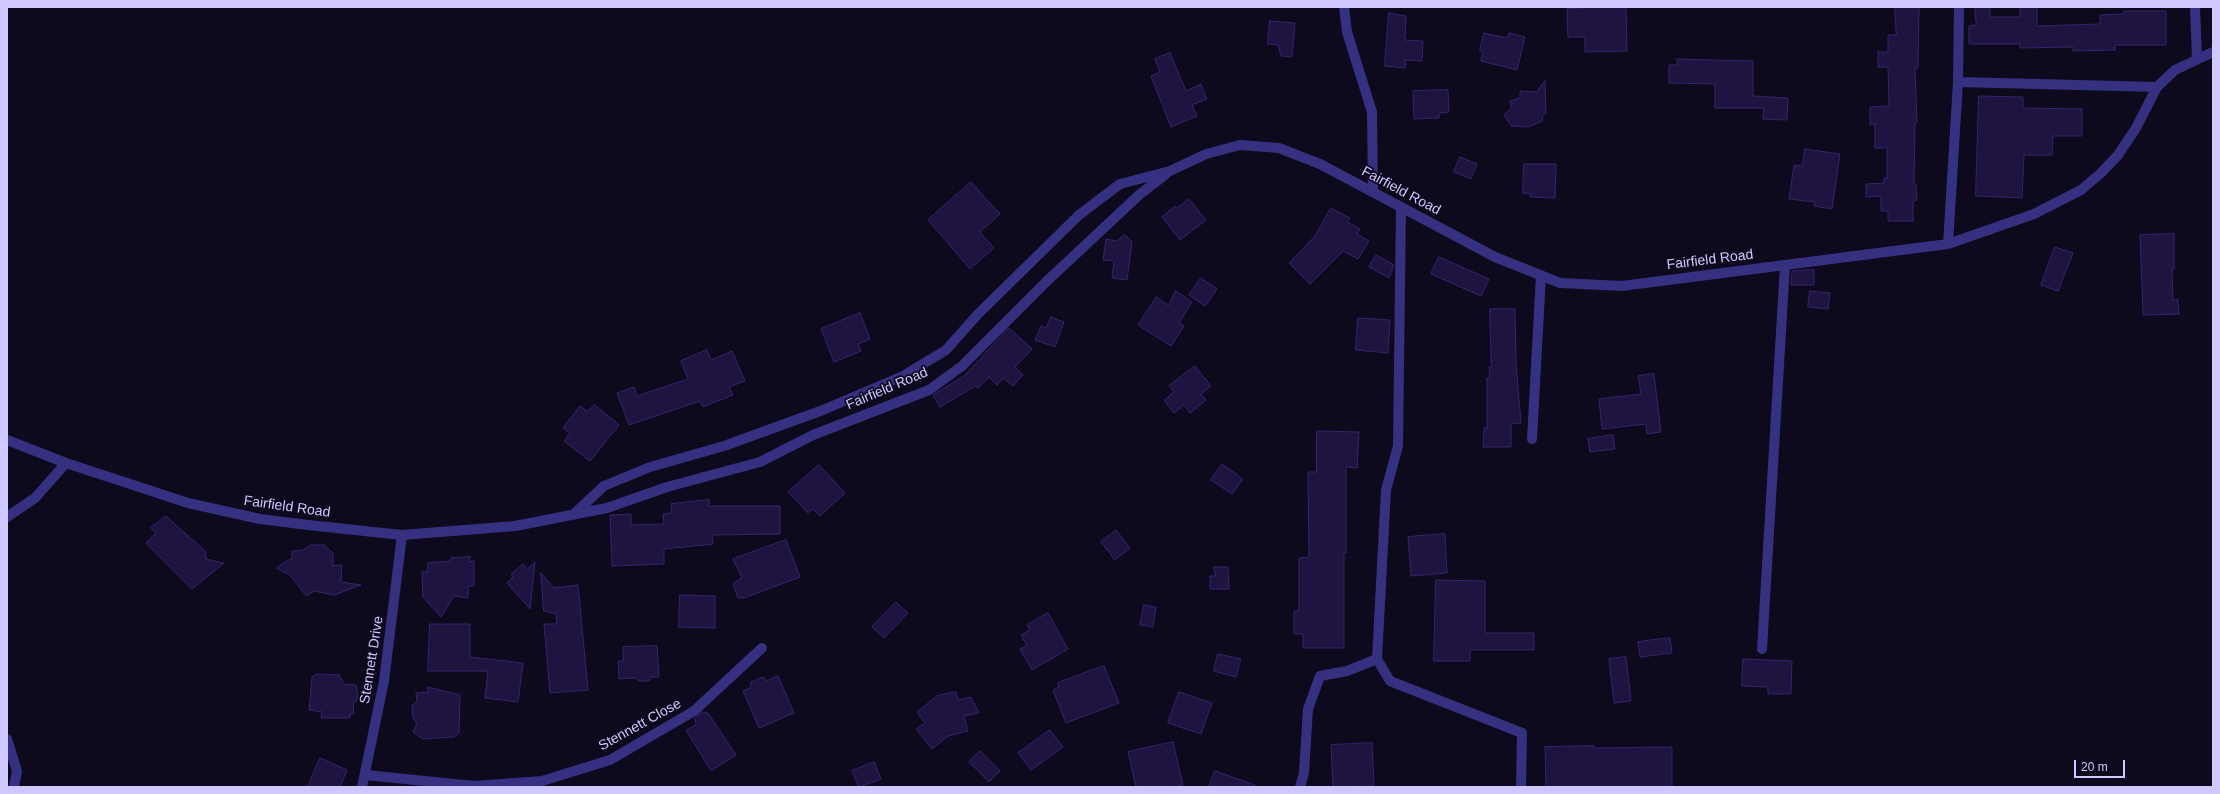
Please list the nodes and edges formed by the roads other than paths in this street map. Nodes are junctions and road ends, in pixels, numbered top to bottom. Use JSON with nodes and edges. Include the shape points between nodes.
{"nodes":[{"id":1,"x":1344,"y":7,"type":"edge"},
{"id":2,"x":1959,"y":7,"type":"edge"},
{"id":3,"x":2195,"y":7,"type":"edge"},
{"id":4,"x":2213,"y":52,"type":"edge"},
{"id":5,"x":2197,"y":59,"type":"junction"},
{"id":6,"x":1958,"y":82,"type":"junction"},
{"id":7,"x":2158,"y":86,"type":"junction"},
{"id":8,"x":1170,"y":172,"type":"junction"},
{"id":9,"x":1373,"y":192,"type":"junction"},
{"id":10,"x":1401,"y":207,"type":"junction"},
{"id":11,"x":1948,"y":244,"type":"junction"},
{"id":12,"x":1785,"y":265,"type":"junction"},
{"id":13,"x":1541,"y":275,"type":"junction"},
{"id":14,"x":1532,"y":439,"type":"dead end"},
{"id":15,"x":7,"y":440,"type":"edge"},
{"id":16,"x":66,"y":463,"type":"junction"},
{"id":17,"x":574,"y":514,"type":"junction"},
{"id":18,"x":7,"y":517,"type":"edge"},
{"id":19,"x":402,"y":535,"type":"junction"},
{"id":20,"x":762,"y":648,"type":"dead end"},
{"id":21,"x":1762,"y":649,"type":"dead end"},
{"id":22,"x":1378,"y":659,"type":"junction"},
{"id":23,"x":7,"y":739,"type":"edge"},
{"id":24,"x":366,"y":775,"type":"junction"},
{"id":25,"x":14,"y":787,"type":"edge"},
{"id":26,"x":362,"y":787,"type":"edge"},
{"id":27,"x":1300,"y":787,"type":"edge"},
{"id":28,"x":1522,"y":787,"type":"edge"}],
"edges":[{"from":1,"to":9,"type":"street","via":[[1347,32],[1372,112]]},
{"from":2,"to":6,"type":"street"},
{"from":3,"to":5,"type":"street"},
{"from":4,"to":5,"type":"street","name":"Fairfield Road"},
{"from":5,"to":7,"type":"street","name":"Fairfield Road","via":[[2175,70]]},
{"from":6,"to":7,"type":"street"},
{"from":6,"to":11,"type":"street"},
{"from":7,"to":11,"type":"street","name":"Fairfield Road","via":[[2136,128],[2118,155],[2081,190],[2034,214]]},
{"from":8,"to":9,"type":"street","name":"Fairfield Road","via":[[1206,154],[1240,145],[1279,148],[1320,164]]},
{"from":8,"to":17,"type":"street","name":"Fairfield Road","via":[[1120,184],[1079,215],[983,309],[946,350],[903,376],[809,415],[724,446],[650,467],[610,483]]},
{"from":8,"to":17,"type":"street","name":"Fairfield Road","via":[[1139,195],[1047,281],[962,366],[929,390],[813,435],[760,462],[667,487],[607,508]]},
{"from":9,"to":10,"type":"street","name":"Fairfield Road"},
{"from":10,"to":13,"type":"street","name":"Fairfield Road","via":[[1495,257]]},
{"from":10,"to":22,"type":"street","via":[[1398,446],[1386,490]]},
{"from":11,"to":12,"type":"street","name":"Fairfield Road"},
{"from":12,"to":13,"type":"street","name":"Fairfield Road","via":[[1622,286],[1560,283]]},
{"from":12,"to":21,"type":"street"},
{"from":13,"to":14,"type":"street"},
{"from":15,"to":16,"type":"street","name":"Fairfield Road"},
{"from":16,"to":18,"type":"street","via":[[35,498]]},
{"from":16,"to":19,"type":"street","name":"Fairfield Road","via":[[188,502],[260,519]]},
{"from":17,"to":19,"type":"street","name":"Fairfield Road","via":[[515,526]]},
{"from":19,"to":24,"type":"street","name":"Stennett Drive","via":[[384,681]]},
{"from":20,"to":24,"type":"street","name":"Stennett Close","via":[[694,711],[610,760],[542,780],[474,786]]},
{"from":22,"to":27,"type":"street","via":[[1347,671],[1320,676],[1308,709],[1304,773]]},
{"from":22,"to":28,"type":"street","via":[[1390,681],[1522,733]]},
{"from":23,"to":25,"type":"street","via":[[17,771]]},
{"from":24,"to":26,"type":"street","name":"Stennett Drive"}]}
